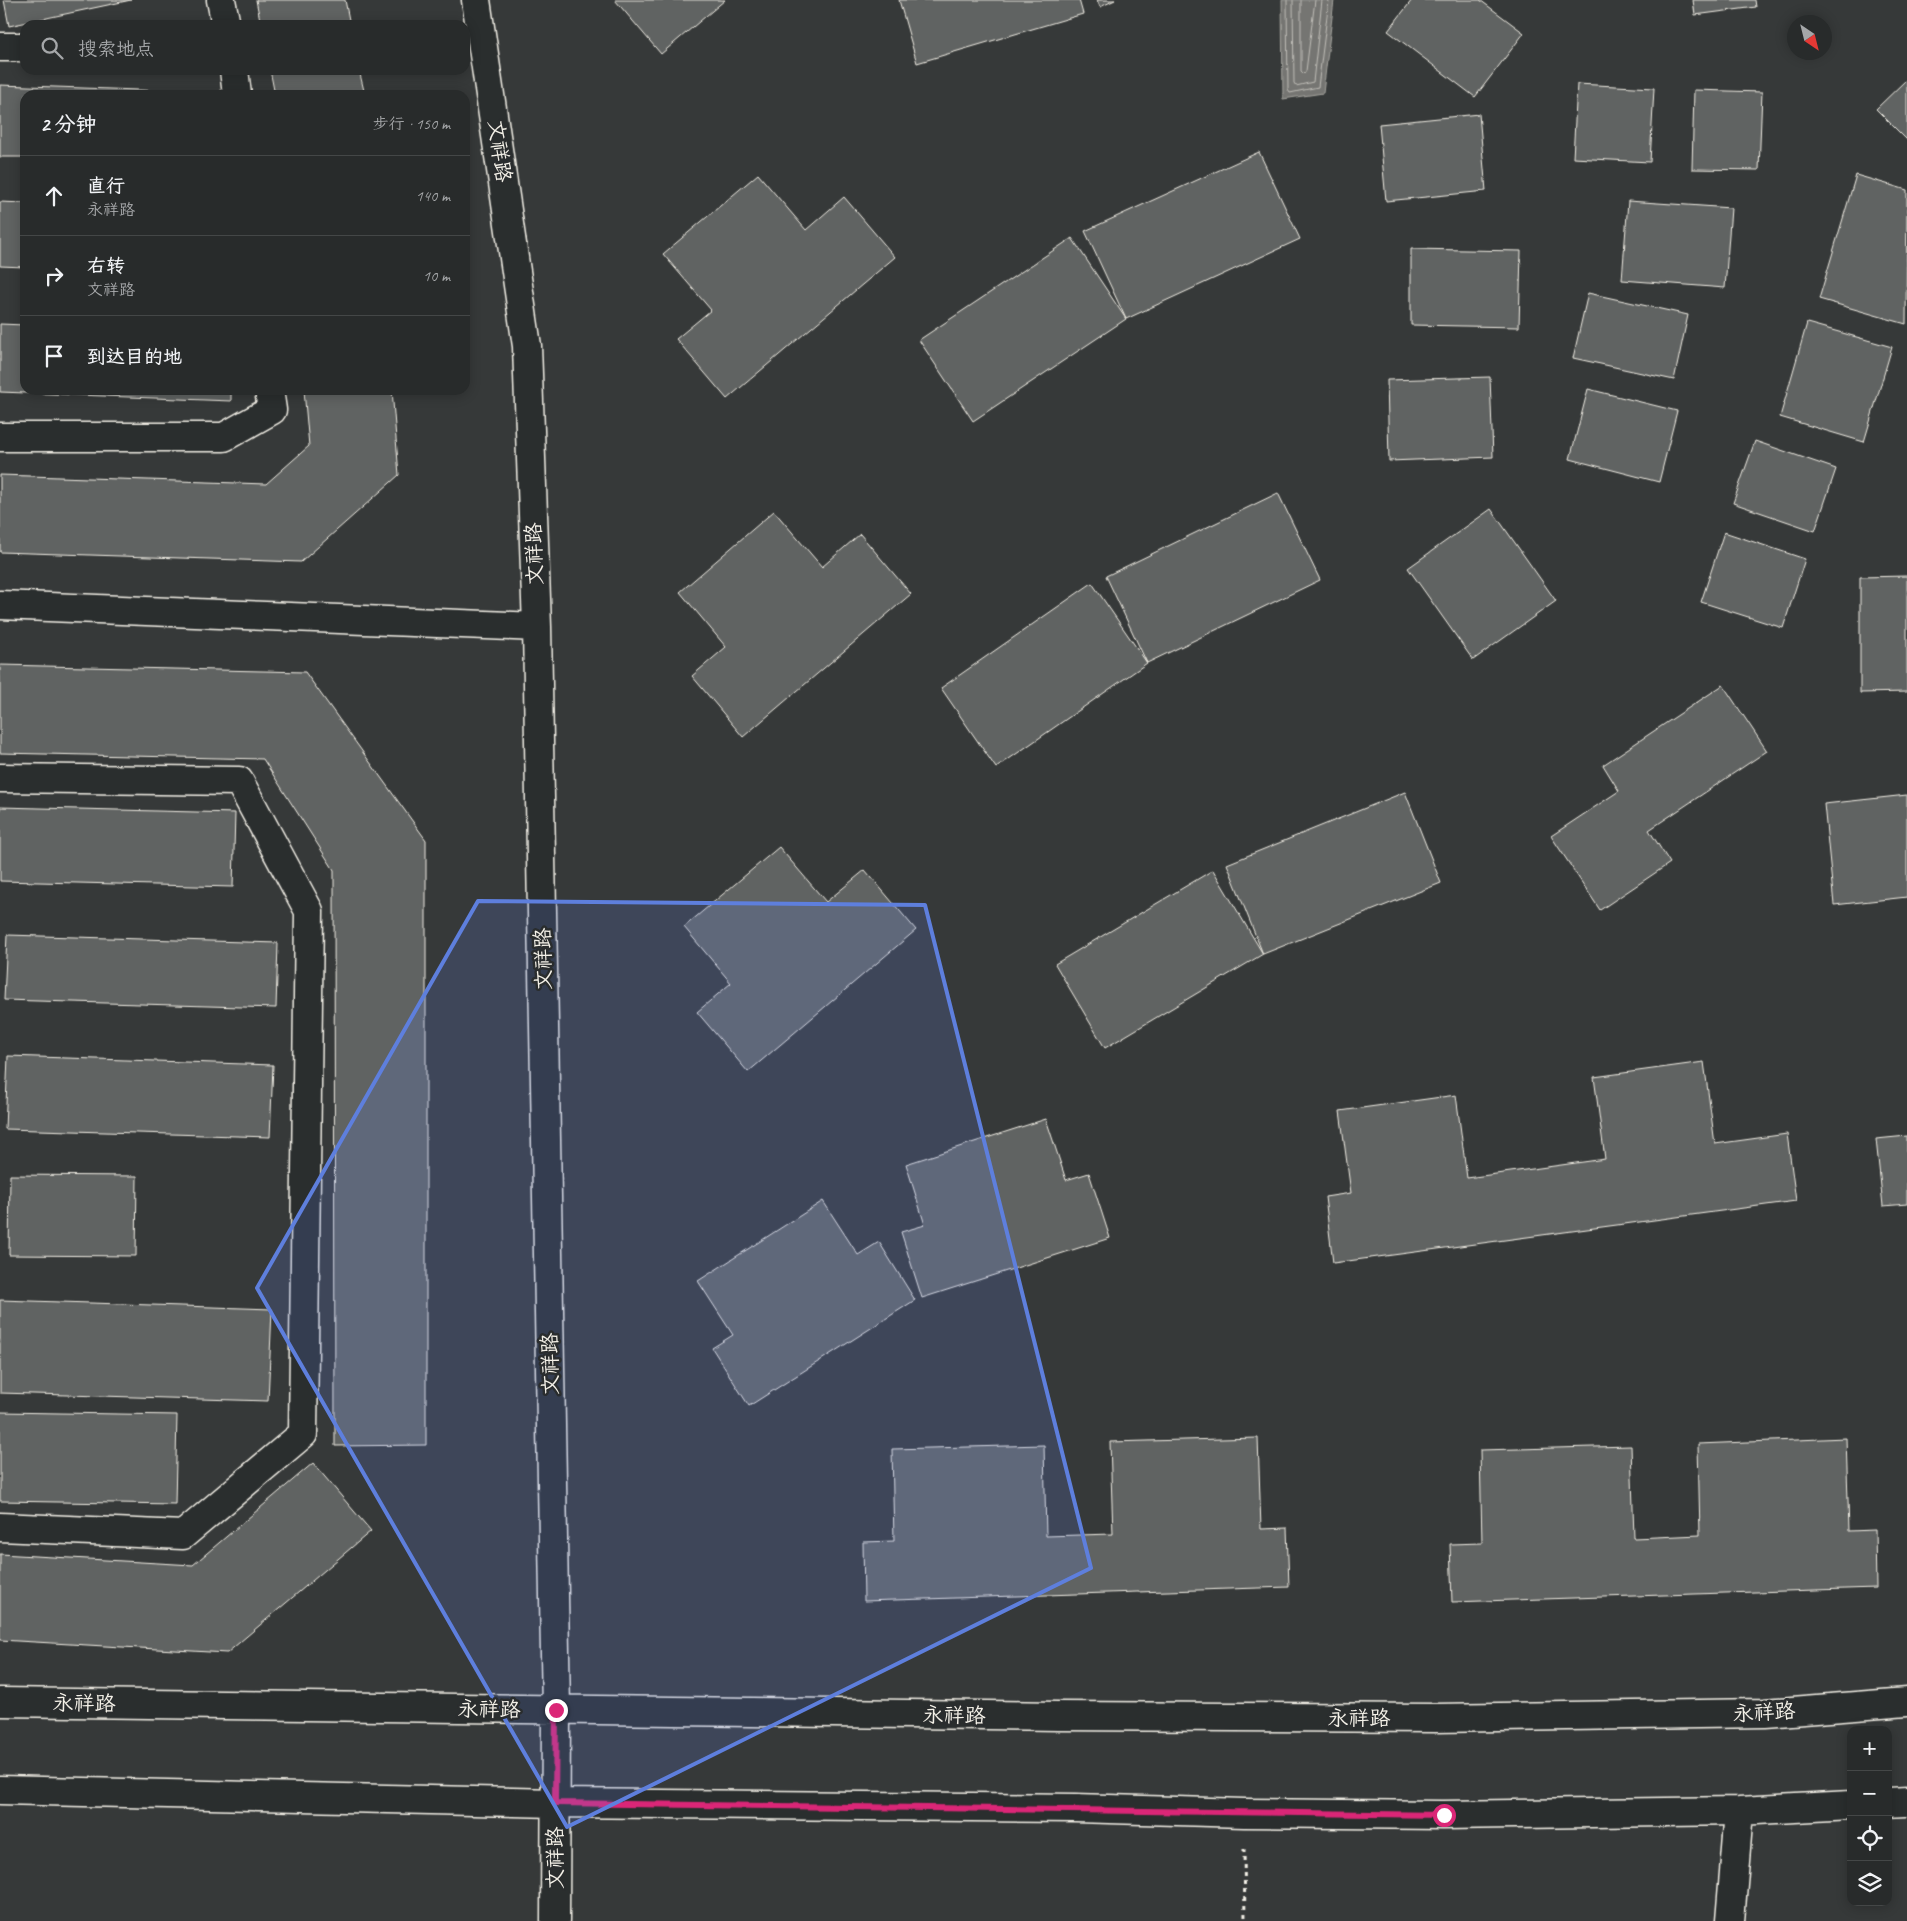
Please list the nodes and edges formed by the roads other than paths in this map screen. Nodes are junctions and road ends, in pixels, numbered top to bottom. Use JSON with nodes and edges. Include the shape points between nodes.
{"nodes":[{"id":1,"x":222,"y":0,"type":"edge"},
{"id":2,"x":476,"y":0,"type":"edge"},
{"id":3,"x":225,"y":20,"type":"edge"},
{"id":4,"x":0,"y":46,"type":"edge"},
{"id":5,"x":20,"y":47,"type":"edge"},
{"id":6,"x":235,"y":75,"type":"edge"},
{"id":7,"x":236,"y":90,"type":"edge"},
{"id":8,"x":270,"y":395,"type":"edge"},
{"id":9,"x":0,"y":437,"type":"edge"},
{"id":10,"x":0,"y":605,"type":"edge"},
{"id":11,"x":537,"y":627,"type":"junction"},
{"id":12,"x":0,"y":778,"type":"edge"},
{"id":13,"x":0,"y":1527,"type":"edge"},
{"id":14,"x":0,"y":1702,"type":"edge"},
{"id":15,"x":1907,"y":1702,"type":"edge"},
{"id":16,"x":556,"y":1710,"type":"junction"},
{"id":17,"x":0,"y":1790,"type":"edge"},
{"id":18,"x":1907,"y":1802,"type":"edge"},
{"id":19,"x":555,"y":1803,"type":"junction"},
{"id":20,"x":1892,"y":1803,"type":"edge"},
{"id":21,"x":1847,"y":1805,"type":"edge"},
{"id":22,"x":1739,"y":1812,"type":"junction"},
{"id":23,"x":555,"y":1921,"type":"edge"},
{"id":24,"x":1730,"y":1921,"type":"edge"}],
"edges":[{"from":1,"to":3,"type":"street"},
{"from":2,"to":11,"type":"street","name":"文祥路","via":[[527,346]]},
{"from":4,"to":5,"type":"street"},
{"from":6,"to":7,"type":"street"},
{"from":8,"to":9,"type":"street","via":[[272,410],[224,437]]},
{"from":10,"to":11,"type":"street"},
{"from":11,"to":16,"type":"street","name":"文祥路"},
{"from":12,"to":13,"type":"street","via":[[238,781],[309,911],[309,920],[303,1434],[183,1535]]},
{"from":14,"to":16,"type":"street","name":"永祥路"},
{"from":15,"to":16,"type":"street","name":"永祥路","via":[[1765,1713],[1436,1718]]},
{"from":16,"to":19,"type":"street","name":"文祥路"},
{"from":17,"to":19,"type":"street"},
{"from":18,"to":20,"type":"street"},
{"from":19,"to":22,"type":"street","via":[[1444,1815]]},
{"from":19,"to":23,"type":"street","name":"文祥路"},
{"from":21,"to":22,"type":"street"},
{"from":22,"to":24,"type":"street"}]}
